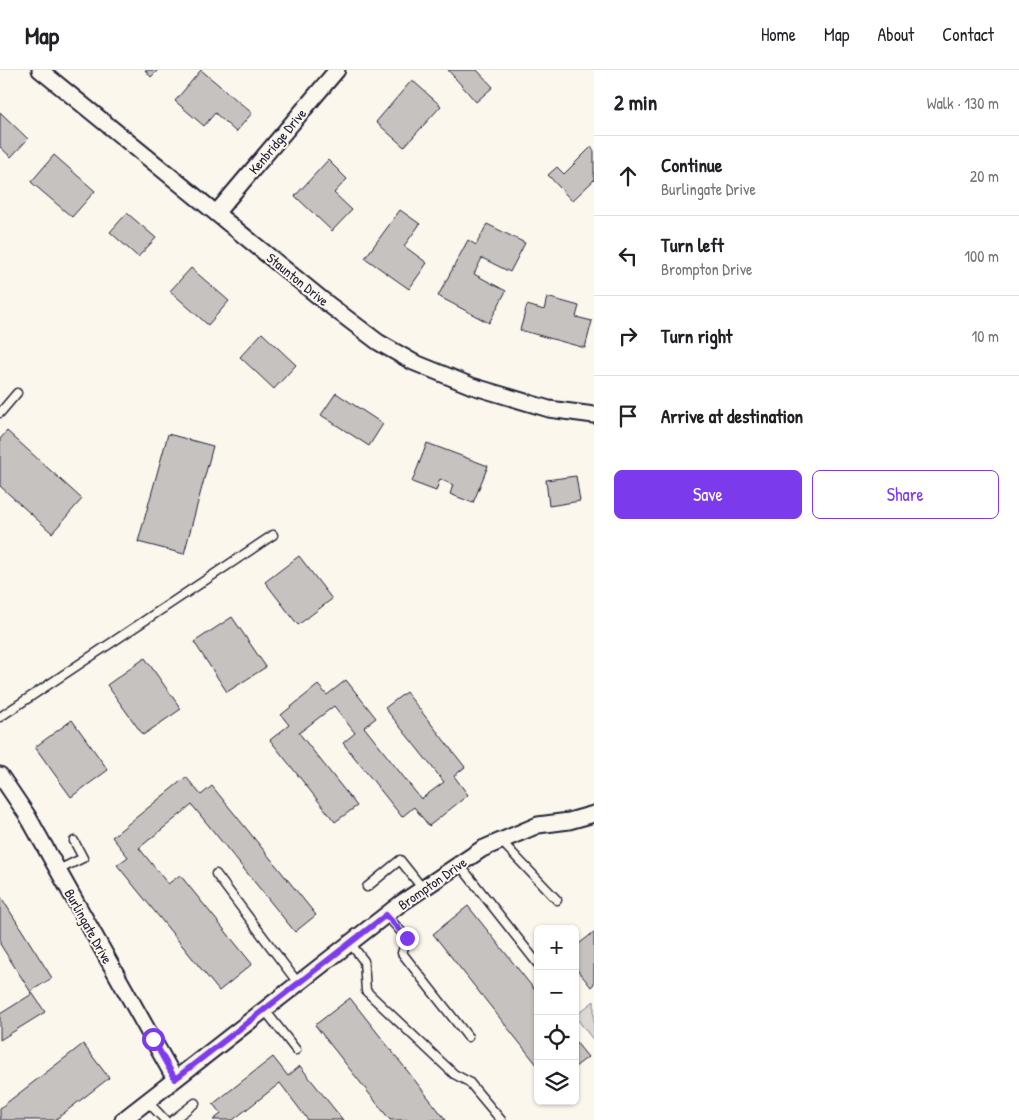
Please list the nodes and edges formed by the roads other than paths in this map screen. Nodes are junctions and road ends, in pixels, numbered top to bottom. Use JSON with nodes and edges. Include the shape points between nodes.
{"nodes":[{"id":1,"x":40,"y":70,"type":"edge"},
{"id":2,"x":337,"y":70,"type":"edge"},
{"id":3,"x":217,"y":212,"type":"junction"},
{"id":4,"x":17,"y":393,"type":"dead end"},
{"id":5,"x":0,"y":413,"type":"edge"},
{"id":6,"x":594,"y":415,"type":"edge"},
{"id":7,"x":274,"y":536,"type":"dead end"},
{"id":8,"x":0,"y":717,"type":"edge"},
{"id":9,"x":0,"y":775,"type":"edge"},
{"id":10,"x":594,"y":814,"type":"edge"},
{"id":11,"x":501,"y":841,"type":"junction"},
{"id":12,"x":74,"y":842,"type":"dead end"},
{"id":13,"x":83,"y":858,"type":"junction"},
{"id":14,"x":459,"y":864,"type":"junction"},
{"id":15,"x":87,"y":867,"type":"dead end"},
{"id":16,"x":58,"y":870,"type":"junction"},
{"id":17,"x":216,"y":874,"type":"dead end"},
{"id":18,"x":367,"y":887,"type":"dead end"},
{"id":19,"x":423,"y":889,"type":"junction"},
{"id":20,"x":557,"y":900,"type":"dead end"},
{"id":21,"x":386,"y":915,"type":"junction"},
{"id":22,"x":350,"y":943,"type":"junction"},
{"id":23,"x":534,"y":959,"type":"edge"},
{"id":24,"x":298,"y":983,"type":"junction"},
{"id":25,"x":264,"y":1009,"type":"junction"},
{"id":26,"x":468,"y":1037,"type":"dead end"},
{"id":27,"x":296,"y":1050,"type":"dead end"},
{"id":28,"x":175,"y":1079,"type":"junction"},
{"id":29,"x":148,"y":1101,"type":"junction"},
{"id":30,"x":195,"y":1103,"type":"dead end"},
{"id":31,"x":124,"y":1120,"type":"edge"},
{"id":32,"x":165,"y":1120,"type":"edge"},
{"id":33,"x":173,"y":1120,"type":"edge"},
{"id":34,"x":501,"y":1120,"type":"edge"}],
"edges":[{"from":1,"to":3,"type":"street","name":"Staunton Drive"},
{"from":2,"to":3,"type":"street","name":"Kenbridge Drive"},
{"from":3,"to":6,"type":"street","name":"Staunton Drive","via":[[324,301],[378,342],[413,362],[472,386],[549,409]]},
{"from":4,"to":5,"type":"lane"},
{"from":7,"to":8,"type":"lane"},
{"from":9,"to":16,"type":"street","name":"Burlingate Drive"},
{"from":10,"to":11,"type":"street","name":"Brompton Drive","via":[[538,826]]},
{"from":11,"to":14,"type":"street","name":"Brompton Drive"},
{"from":11,"to":20,"type":"lane"},
{"from":12,"to":13,"type":"lane"},
{"from":13,"to":15,"type":"lane"},
{"from":13,"to":16,"type":"lane"},
{"from":14,"to":19,"type":"street","name":"Brompton Drive"},
{"from":14,"to":23,"type":"lane"},
{"from":16,"to":28,"type":"street","name":"Burlingate Drive"},
{"from":17,"to":24,"type":"lane"},
{"from":18,"to":19,"type":"lane","via":[[400,860]]},
{"from":19,"to":21,"type":"street","name":"Brompton Drive"},
{"from":21,"to":22,"type":"street","name":"Brompton Drive"},
{"from":21,"to":26,"type":"lane","via":[[407,938],[402,954]]},
{"from":22,"to":24,"type":"street","name":"Brompton Drive"},
{"from":22,"to":34,"type":"lane","via":[[364,961],[366,991],[454,1074],[469,1082]]},
{"from":24,"to":25,"type":"street","name":"Brompton Drive"},
{"from":25,"to":27,"type":"lane"},
{"from":25,"to":28,"type":"street","name":"Brompton Drive"},
{"from":28,"to":29,"type":"street","name":"Brompton Drive"},
{"from":29,"to":31,"type":"street","name":"Brompton Drive"},
{"from":29,"to":32,"type":"lane"},
{"from":30,"to":33,"type":"lane"}]}
